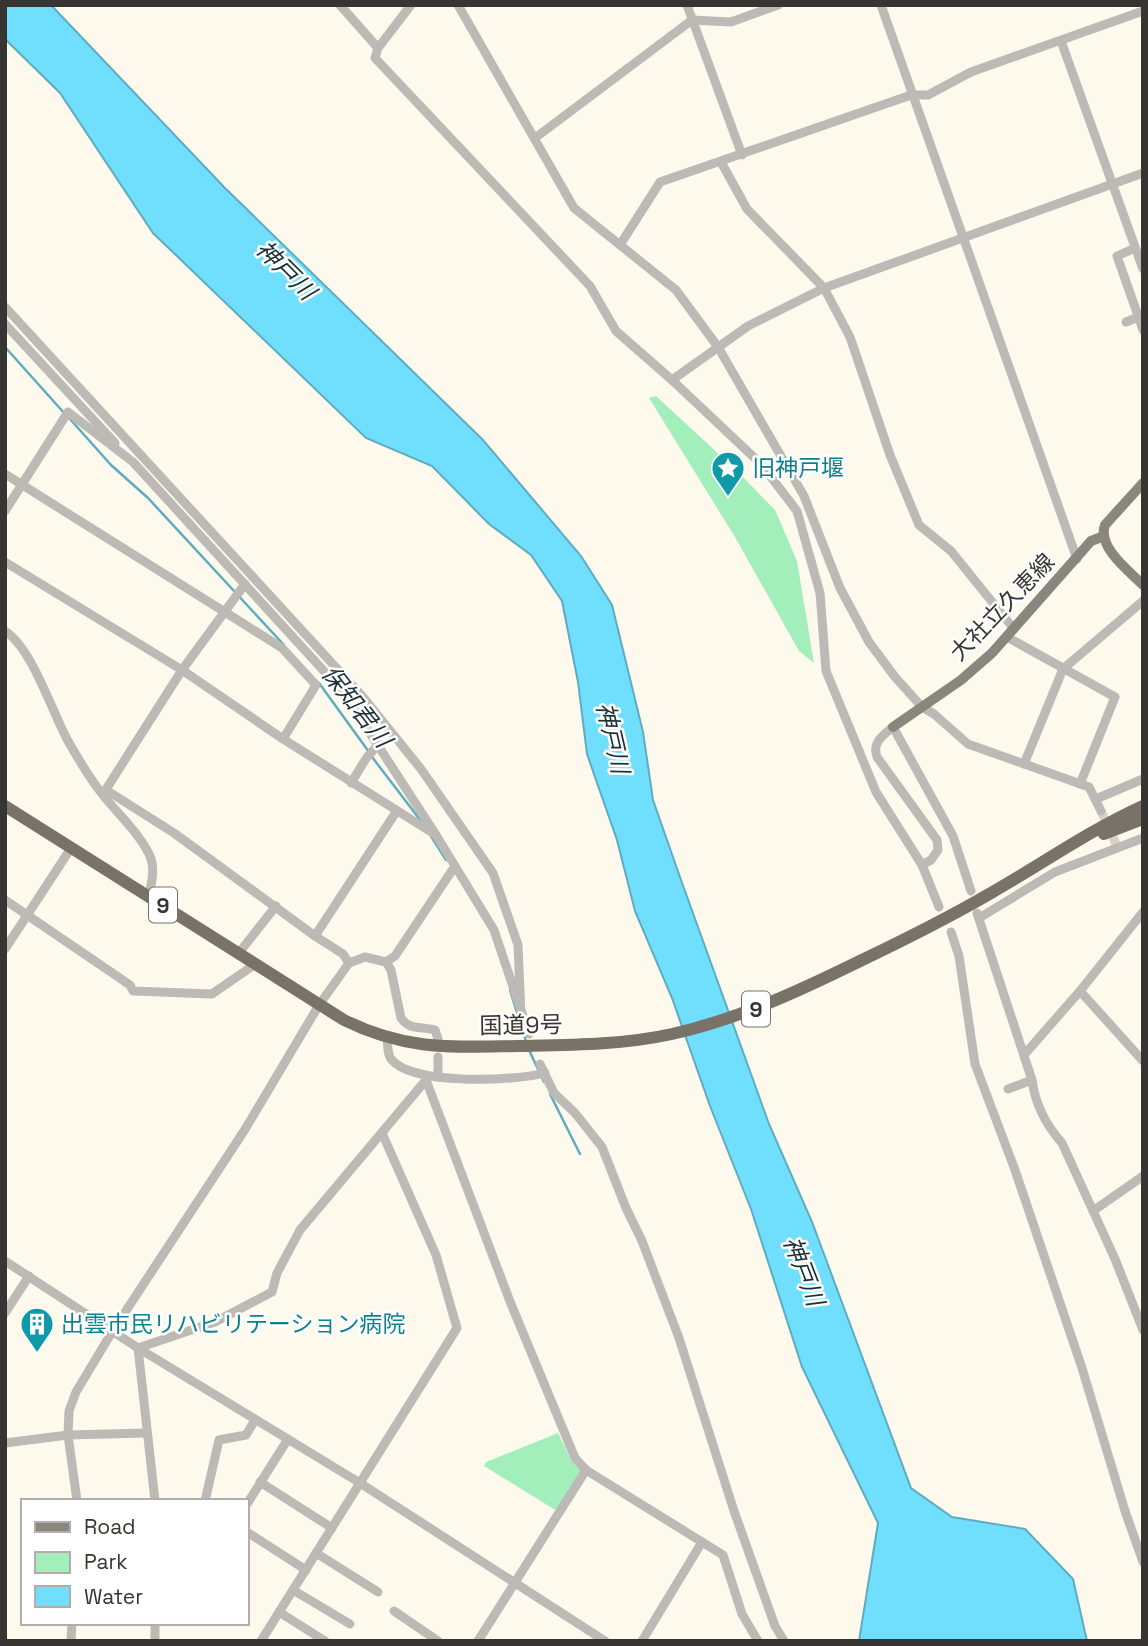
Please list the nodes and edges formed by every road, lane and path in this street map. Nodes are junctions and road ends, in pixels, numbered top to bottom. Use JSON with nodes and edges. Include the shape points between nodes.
{"nodes":[{"id":1,"x":340,"y":5,"type":"edge"},
{"id":2,"x":411,"y":5,"type":"edge"},
{"id":3,"x":458,"y":5,"type":"edge"},
{"id":4,"x":687,"y":5,"type":"edge"},
{"id":5,"x":778,"y":5,"type":"edge"},
{"id":6,"x":881,"y":5,"type":"edge"},
{"id":7,"x":1143,"y":11,"type":"edge"},
{"id":8,"x":692,"y":20,"type":"junction"},
{"id":9,"x":1061,"y":41,"type":"junction"},
{"id":10,"x":377,"y":48,"type":"junction"},
{"id":11,"x":911,"y":95,"type":"junction"},
{"id":12,"x":535,"y":138,"type":"junction"},
{"id":13,"x":742,"y":155,"type":"junction"},
{"id":14,"x":722,"y":162,"type":"junction"},
{"id":15,"x":1143,"y":173,"type":"edge"},
{"id":16,"x":1112,"y":184,"type":"junction"},
{"id":17,"x":962,"y":238,"type":"junction"},
{"id":18,"x":620,"y":245,"type":"junction"},
{"id":19,"x":1135,"y":248,"type":"junction"},
{"id":20,"x":1143,"y":269,"type":"edge"},
{"id":21,"x":824,"y":288,"type":"junction"},
{"id":22,"x":5,"y":307,"type":"edge"},
{"id":23,"x":1141,"y":316,"type":"edge"},
{"id":24,"x":1126,"y":322,"type":"dead end"},
{"id":25,"x":5,"y":324,"type":"edge"},
{"id":26,"x":1143,"y":330,"type":"edge"},
{"id":27,"x":719,"y":348,"type":"junction"},
{"id":28,"x":672,"y":380,"type":"junction"},
{"id":29,"x":133,"y":462,"type":"junction"},
{"id":30,"x":5,"y":474,"type":"edge"},
{"id":31,"x":1143,"y":483,"type":"edge"},
{"id":32,"x":22,"y":485,"type":"junction"},
{"id":33,"x":5,"y":511,"type":"edge"},
{"id":34,"x":1104,"y":536,"type":"junction"},
{"id":35,"x":1077,"y":559,"type":"junction"},
{"id":36,"x":5,"y":562,"type":"edge"},
{"id":37,"x":245,"y":583,"type":"junction"},
{"id":38,"x":1143,"y":585,"type":"edge"},
{"id":39,"x":1143,"y":601,"type":"edge"},
{"id":40,"x":224,"y":612,"type":"junction"},
{"id":41,"x":5,"y":631,"type":"edge"},
{"id":42,"x":1011,"y":632,"type":"junction"},
{"id":43,"x":1063,"y":669,"type":"junction"},
{"id":44,"x":182,"y":670,"type":"junction"},
{"id":45,"x":922,"y":707,"type":"junction"},
{"id":46,"x":893,"y":727,"type":"junction"},
{"id":47,"x":284,"y":739,"type":"junction"},
{"id":48,"x":378,"y":745,"type":"junction"},
{"id":49,"x":1024,"y":764,"type":"junction"},
{"id":50,"x":1143,"y":779,"type":"edge"},
{"id":51,"x":351,"y":783,"type":"junction"},
{"id":52,"x":1080,"y":784,"type":"junction"},
{"id":53,"x":104,"y":792,"type":"junction"},
{"id":54,"x":1096,"y":799,"type":"junction"},
{"id":55,"x":5,"y":806,"type":"edge"},
{"id":56,"x":1143,"y":806,"type":"edge"},
{"id":57,"x":1101,"y":811,"type":"tunnel mouth"},
{"id":58,"x":396,"y":812,"type":"junction"},
{"id":59,"x":1143,"y":819,"type":"edge"},
{"id":60,"x":436,"y":835,"type":"junction"},
{"id":61,"x":1143,"y":838,"type":"edge"},
{"id":62,"x":71,"y":848,"type":"junction"},
{"id":63,"x":1062,"y":851,"type":"junction"},
{"id":64,"x":922,"y":865,"type":"junction"},
{"id":65,"x":455,"y":866,"type":"junction"},
{"id":66,"x":971,"y":891,"type":"dead end"},
{"id":67,"x":149,"y":896,"type":"junction"},
{"id":68,"x":5,"y":900,"type":"edge"},
{"id":69,"x":276,"y":906,"type":"junction"},
{"id":70,"x":939,"y":907,"type":"dead end"},
{"id":71,"x":1143,"y":912,"type":"edge"},
{"id":72,"x":27,"y":914,"type":"junction"},
{"id":73,"x":951,"y":932,"type":"dead end"},
{"id":74,"x":315,"y":936,"type":"junction"},
{"id":75,"x":5,"y":949,"type":"edge"},
{"id":76,"x":238,"y":954,"type":"junction"},
{"id":77,"x":386,"y":962,"type":"junction"},
{"id":78,"x":349,"y":963,"type":"junction"},
{"id":79,"x":254,"y":965,"type":"junction"},
{"id":80,"x":1080,"y":990,"type":"junction"},
{"id":81,"x":319,"y":1005,"type":"junction"},
{"id":82,"x":521,"y":1015,"type":"junction"},
{"id":83,"x":529,"y":1034,"type":"dead end"},
{"id":84,"x":387,"y":1038,"type":"junction"},
{"id":85,"x":438,"y":1039,"type":"dead end"},
{"id":86,"x":1024,"y":1055,"type":"junction"},
{"id":87,"x":438,"y":1057,"type":"dead end"},
{"id":88,"x":1143,"y":1061,"type":"edge"},
{"id":89,"x":438,"y":1077,"type":"junction"},
{"id":90,"x":427,"y":1078,"type":"junction"},
{"id":91,"x":1032,"y":1080,"type":"junction"},
{"id":92,"x":1008,"y":1089,"type":"dead end"},
{"id":93,"x":382,"y":1133,"type":"junction"},
{"id":94,"x":1143,"y":1176,"type":"edge"},
{"id":95,"x":1093,"y":1211,"type":"junction"},
{"id":96,"x":5,"y":1261,"type":"edge"},
{"id":97,"x":29,"y":1276,"type":"junction"},
{"id":98,"x":5,"y":1313,"type":"edge"},
{"id":99,"x":1143,"y":1330,"type":"edge"},
{"id":100,"x":112,"y":1332,"type":"junction"},
{"id":101,"x":138,"y":1348,"type":"junction"},
{"id":102,"x":255,"y":1420,"type":"junction"},
{"id":103,"x":146,"y":1433,"type":"junction"},
{"id":104,"x":68,"y":1435,"type":"junction"},
{"id":105,"x":288,"y":1439,"type":"junction"},
{"id":106,"x":5,"y":1443,"type":"edge"},
{"id":107,"x":586,"y":1470,"type":"junction"},
{"id":108,"x":260,"y":1482,"type":"junction"},
{"id":109,"x":360,"y":1483,"type":"junction"},
{"id":110,"x":76,"y":1499,"type":"edge"},
{"id":111,"x":155,"y":1499,"type":"edge"},
{"id":112,"x":205,"y":1499,"type":"edge"},
{"id":113,"x":248,"y":1502,"type":"edge"},
{"id":114,"x":332,"y":1528,"type":"junction"},
{"id":115,"x":248,"y":1533,"type":"edge"},
{"id":116,"x":702,"y":1542,"type":"junction"},
{"id":117,"x":316,"y":1553,"type":"junction"},
{"id":118,"x":1143,"y":1562,"type":"edge"},
{"id":119,"x":306,"y":1570,"type":"junction"},
{"id":120,"x":515,"y":1583,"type":"junction"},
{"id":121,"x":293,"y":1590,"type":"junction"},
{"id":122,"x":378,"y":1592,"type":"dead end"},
{"id":123,"x":394,"y":1611,"type":"dead end"},
{"id":124,"x":279,"y":1612,"type":"junction"},
{"id":125,"x":350,"y":1624,"type":"dead end"},
{"id":126,"x":261,"y":1641,"type":"edge"},
{"id":127,"x":325,"y":1641,"type":"edge"},
{"id":128,"x":438,"y":1641,"type":"edge"},
{"id":129,"x":478,"y":1641,"type":"edge"},
{"id":130,"x":605,"y":1641,"type":"edge"},
{"id":131,"x":642,"y":1641,"type":"edge"},
{"id":132,"x":758,"y":1641,"type":"edge"},
{"id":133,"x":784,"y":1641,"type":"edge"}],
"edges":[{"from":1,"to":10,"type":"street"},
{"from":2,"to":10,"type":"street"},
{"from":3,"to":12,"type":"street"},
{"from":4,"to":8,"type":"street"},
{"from":5,"to":8,"type":"street","via":[[731,22]]},
{"from":6,"to":11,"type":"street"},
{"from":7,"to":9,"type":"street"},
{"from":8,"to":12,"type":"street"},
{"from":8,"to":13,"type":"street"},
{"from":9,"to":11,"type":"street","via":[[971,72],[928,95]]},
{"from":9,"to":16,"type":"street"},
{"from":10,"to":28,"type":"street","via":[[375,58],[590,286],[616,331]]},
{"from":11,"to":13,"type":"street"},
{"from":11,"to":17,"type":"street"},
{"from":12,"to":18,"type":"street","via":[[573,208]]},
{"from":13,"to":14,"type":"street"},
{"from":14,"to":18,"type":"street","via":[[660,182]]},
{"from":14,"to":21,"type":"street","via":[[747,209]]},
{"from":15,"to":16,"type":"street"},
{"from":16,"to":17,"type":"street"},
{"from":16,"to":19,"type":"street"},
{"from":17,"to":21,"type":"street"},
{"from":17,"to":35,"type":"street"},
{"from":18,"to":27,"type":"street","via":[[676,290]]},
{"from":19,"to":20,"type":"street"},
{"from":19,"to":23,"type":"street","via":[[1117,256]]},
{"from":21,"to":27,"type":"street","via":[[748,326]]},
{"from":21,"to":42,"type":"street","via":[[850,337],[919,525],[951,551]]},
{"from":22,"to":82,"type":"street","via":[[363,697],[421,769],[492,873],[518,945]]},
{"from":23,"to":24,"type":"street"},
{"from":23,"to":26,"type":"street"},
{"from":25,"to":29,"type":"street"},
{"from":27,"to":28,"type":"street"},
{"from":27,"to":45,"type":"street","via":[[804,496],[840,588],[869,642]]},
{"from":28,"to":64,"type":"street","via":[[761,464],[797,511],[820,593],[826,671],[876,792]]},
{"from":29,"to":32,"type":"street","via":[[68,412]]},
{"from":29,"to":37,"type":"street"},
{"from":30,"to":32,"type":"street"},
{"from":31,"to":34,"type":"main road","name":"大社立久恵線","via":[[1105,525]]},
{"from":32,"to":33,"type":"street"},
{"from":32,"to":40,"type":"street"},
{"from":34,"to":35,"type":"main road","name":"大社立久恵線","via":[[1091,541]]},
{"from":34,"to":38,"type":"main road"},
{"from":35,"to":42,"type":"main road","name":"大社立久恵線"},
{"from":36,"to":44,"type":"street"},
{"from":37,"to":40,"type":"street"},
{"from":37,"to":48,"type":"street","via":[[344,693]]},
{"from":39,"to":43,"type":"street"},
{"from":40,"to":44,"type":"street"},
{"from":40,"to":47,"type":"street","via":[[282,648],[316,685]]},
{"from":41,"to":53,"type":"street","via":[[15,637],[88,776]]},
{"from":42,"to":43,"type":"street"},
{"from":42,"to":45,"type":"main road","name":"大社立久恵線","via":[[961,680]]},
{"from":43,"to":49,"type":"street"},
{"from":43,"to":52,"type":"street","via":[[1115,696]]},
{"from":44,"to":47,"type":"street"},
{"from":44,"to":53,"type":"street"},
{"from":45,"to":46,"type":"main road","name":"大社立久恵線"},
{"from":45,"to":49,"type":"street","via":[[968,744]]},
{"from":46,"to":64,"type":"street","via":[[880,738],[875,751],[937,840],[938,850]]},
{"from":46,"to":66,"type":"street","via":[[953,836]]},
{"from":47,"to":51,"type":"street"},
{"from":48,"to":51,"type":"street"},
{"from":48,"to":60,"type":"street"},
{"from":49,"to":52,"type":"street"},
{"from":50,"to":54,"type":"street"},
{"from":51,"to":58,"type":"street"},
{"from":52,"to":54,"type":"street","via":[[1089,787]]},
{"from":53,"to":67,"type":"street","via":[[151,859]]},
{"from":53,"to":69,"type":"street","via":[[174,833]]},
{"from":54,"to":57,"type":"street"},
{"from":55,"to":62,"type":"highway","name":"国道9号","number":"9"},
{"from":56,"to":63,"type":"highway","name":"国道9号","number":"9"},
{"from":58,"to":60,"type":"street"},
{"from":58,"to":74,"type":"street"},
{"from":59,"to":63,"type":"highway","name":"国道9号","number":"9"},
{"from":60,"to":65,"type":"street"},
{"from":61,"to":86,"type":"street","via":[[1055,872],[978,916]]},
{"from":62,"to":67,"type":"highway","name":"国道9号","number":"9"},
{"from":62,"to":72,"type":"street"},
{"from":63,"to":84,"type":"highway","name":"国道9号","number":"9","via":[[961,911],[798,992],[672,1034],[590,1045],[463,1047]]},
{"from":64,"to":70,"type":"street"},
{"from":65,"to":77,"type":"street","via":[[396,956]]},
{"from":65,"to":82,"type":"street","via":[[494,930]]},
{"from":67,"to":76,"type":"highway","name":"国道9号","number":"9"},
{"from":68,"to":72,"type":"street"},
{"from":69,"to":74,"type":"street"},
{"from":69,"to":76,"type":"street"},
{"from":71,"to":80,"type":"street"},
{"from":72,"to":75,"type":"street"},
{"from":72,"to":79,"type":"street","via":[[133,991],[212,994]]},
{"from":73,"to":118,"type":"street","via":[[960,956],[975,1064],[1015,1170]]},
{"from":74,"to":78,"type":"street"},
{"from":76,"to":79,"type":"highway","name":"国道9号","number":"9"},
{"from":77,"to":78,"type":"street","via":[[365,957]]},
{"from":77,"to":85,"type":"street","via":[[401,1018],[412,1028],[435,1030]]},
{"from":78,"to":81,"type":"street"},
{"from":79,"to":81,"type":"highway","name":"国道9号","number":"9"},
{"from":80,"to":86,"type":"street"},
{"from":80,"to":88,"type":"street"},
{"from":81,"to":84,"type":"highway","name":"国道9号","number":"9"},
{"from":81,"to":100,"type":"street","via":[[244,1131]]},
{"from":82,"to":83,"type":"street"},
{"from":84,"to":90,"type":"street","via":[[392,1060]]},
{"from":86,"to":91,"type":"street"},
{"from":87,"to":89,"type":"street"},
{"from":89,"to":90,"type":"street"},
{"from":89,"to":133,"type":"street","via":[[526,1078],[542,1068],[554,1093],[602,1147],[679,1338],[734,1511]]},
{"from":90,"to":93,"type":"street"},
{"from":90,"to":107,"type":"street","via":[[511,1304],[575,1458]]},
{"from":91,"to":92,"type":"street"},
{"from":91,"to":95,"type":"street","via":[[1034,1096]]},
{"from":93,"to":101,"type":"street","via":[[300,1230],[272,1292],[215,1322]]},
{"from":93,"to":109,"type":"street","via":[[429,1238],[457,1328]]},
{"from":94,"to":95,"type":"street"},
{"from":95,"to":99,"type":"street"},
{"from":96,"to":97,"type":"street"},
{"from":97,"to":98,"type":"street"},
{"from":97,"to":100,"type":"street"},
{"from":100,"to":101,"type":"street"},
{"from":100,"to":104,"type":"street","via":[[76,1392]]},
{"from":101,"to":102,"type":"street"},
{"from":101,"to":103,"type":"street"},
{"from":102,"to":105,"type":"street"},
{"from":102,"to":112,"type":"street","via":[[246,1435],[219,1440]]},
{"from":103,"to":104,"type":"street"},
{"from":103,"to":111,"type":"street"},
{"from":104,"to":106,"type":"street"},
{"from":104,"to":110,"type":"street"},
{"from":105,"to":108,"type":"street"},
{"from":105,"to":109,"type":"street"},
{"from":107,"to":116,"type":"street"},
{"from":107,"to":120,"type":"street"},
{"from":108,"to":113,"type":"street"},
{"from":108,"to":114,"type":"street"},
{"from":109,"to":114,"type":"street"},
{"from":109,"to":120,"type":"street"},
{"from":114,"to":117,"type":"street"},
{"from":115,"to":119,"type":"street"},
{"from":116,"to":131,"type":"street"},
{"from":116,"to":132,"type":"street","via":[[723,1556],[743,1614]]},
{"from":117,"to":119,"type":"street"},
{"from":117,"to":122,"type":"street"},
{"from":119,"to":121,"type":"street"},
{"from":120,"to":129,"type":"street"},
{"from":120,"to":130,"type":"street"},
{"from":121,"to":124,"type":"street"},
{"from":121,"to":125,"type":"street"},
{"from":123,"to":128,"type":"street"},
{"from":124,"to":126,"type":"street"},
{"from":124,"to":127,"type":"street"}]}
